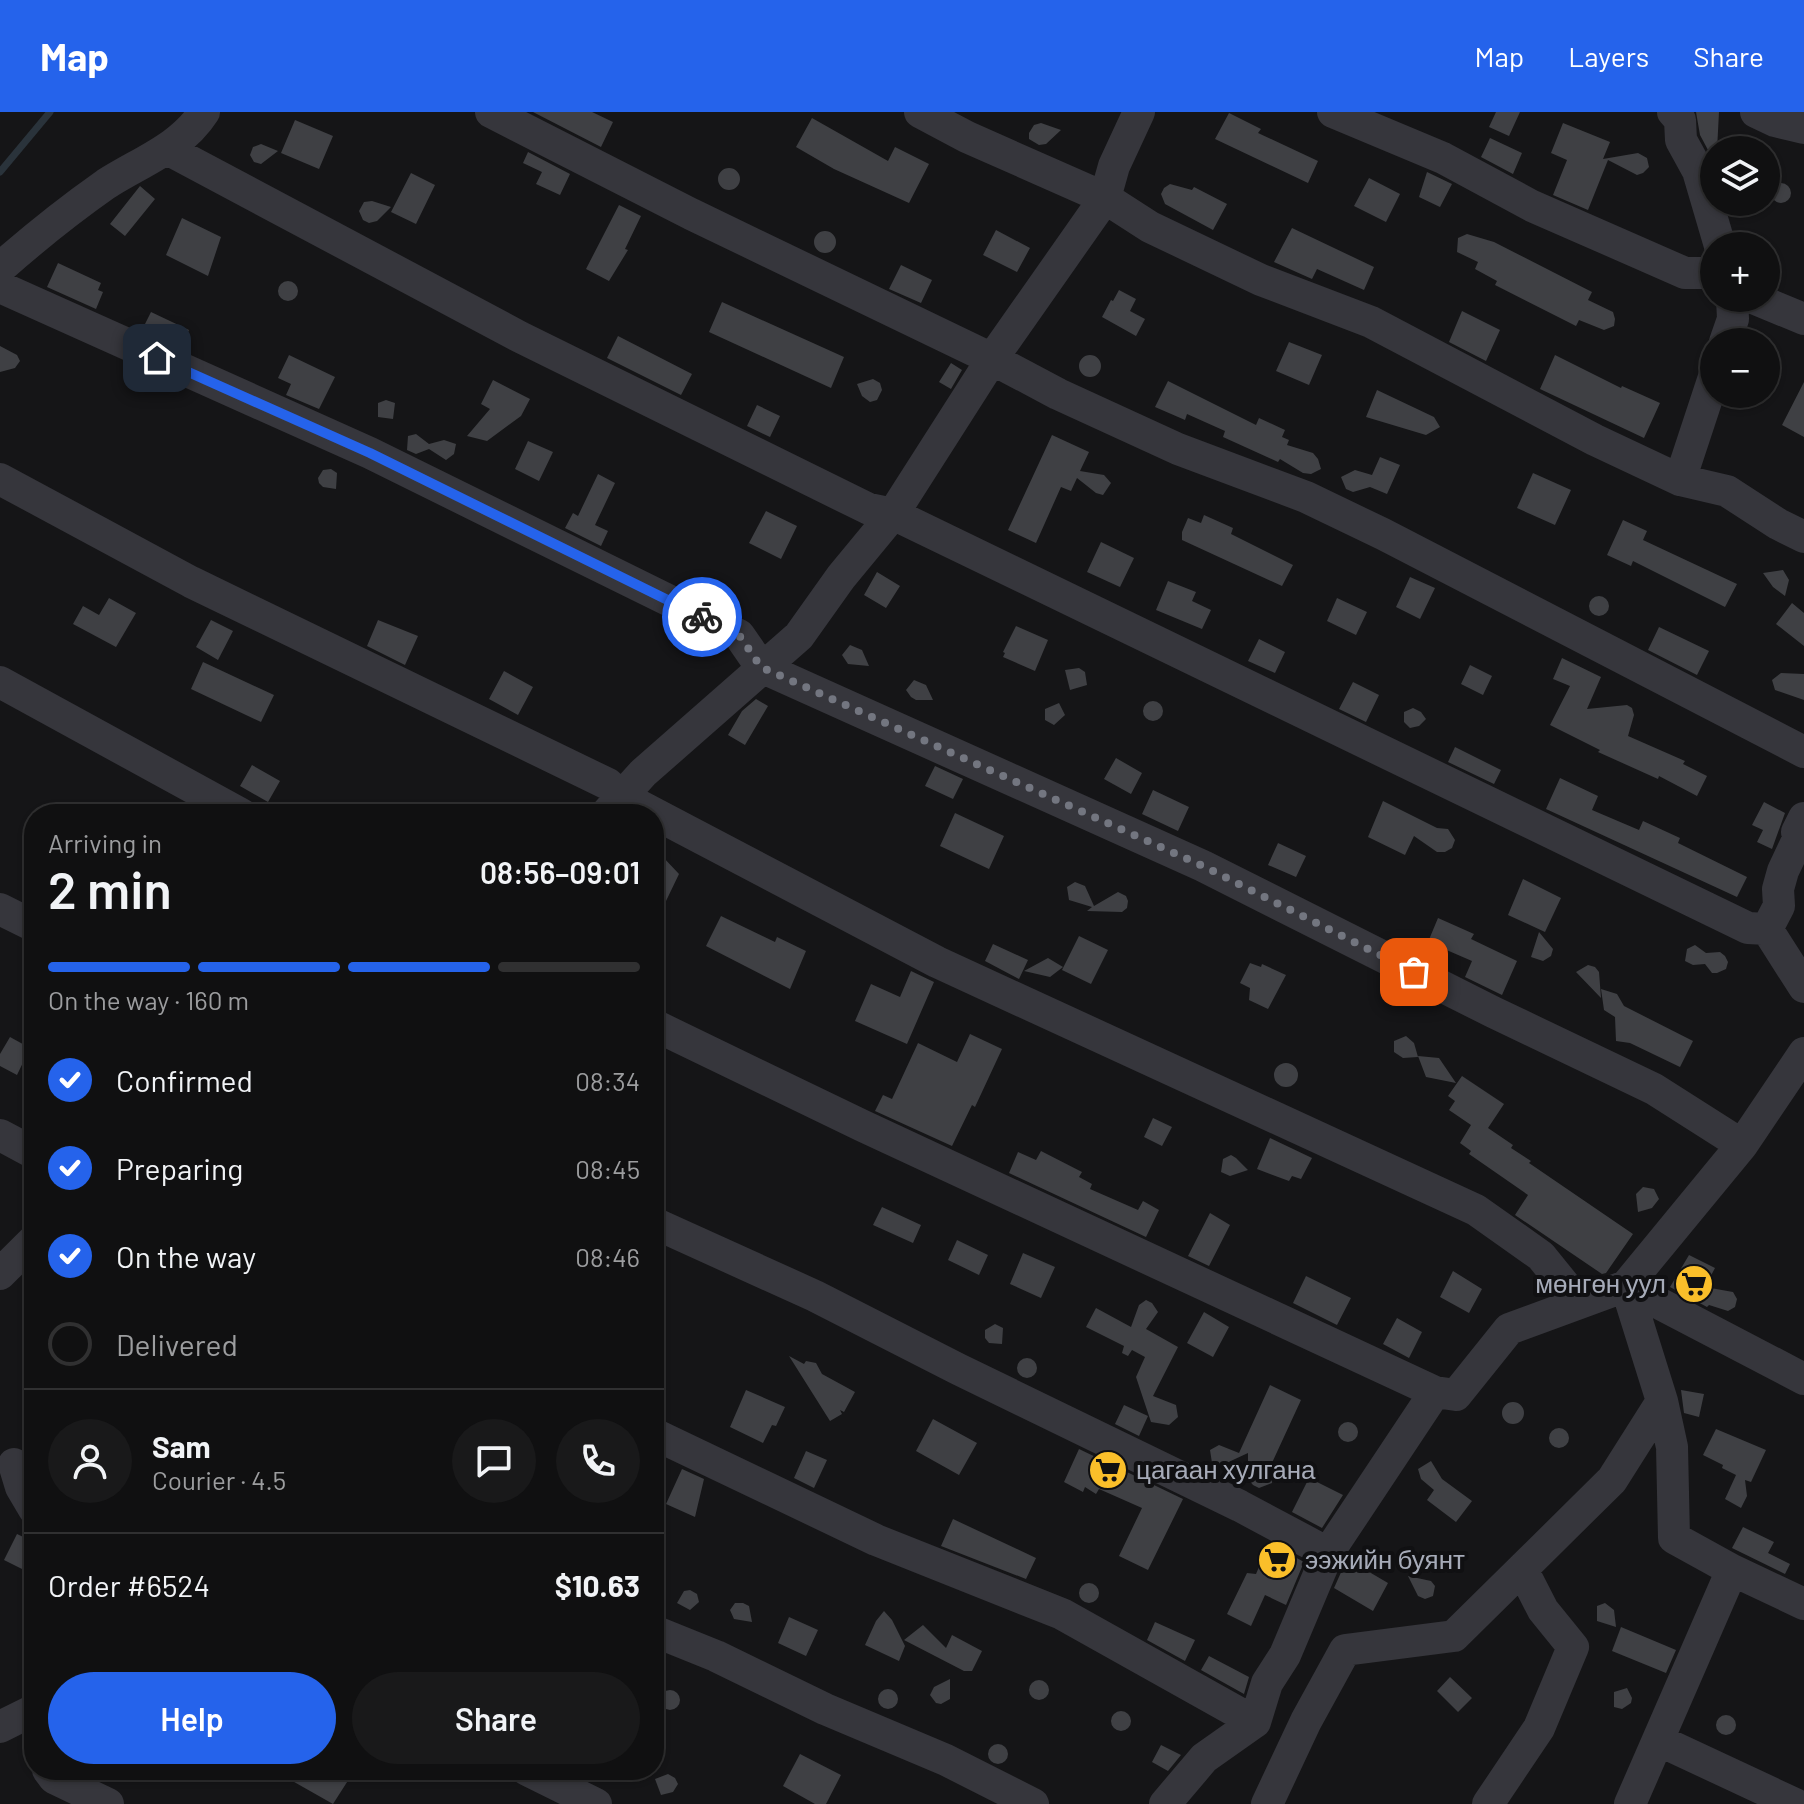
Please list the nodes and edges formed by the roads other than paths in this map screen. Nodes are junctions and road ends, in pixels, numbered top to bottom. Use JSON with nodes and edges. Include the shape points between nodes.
{"nodes":[{"id":1,"x":204,"y":112,"type":"edge"},
{"id":2,"x":491,"y":112,"type":"edge"},
{"id":3,"x":920,"y":112,"type":"edge"},
{"id":4,"x":1139,"y":112,"type":"edge"},
{"id":5,"x":1333,"y":112,"type":"edge"},
{"id":6,"x":1673,"y":112,"type":"edge"},
{"id":7,"x":1756,"y":112,"type":"edge"},
{"id":8,"x":1804,"y":128,"type":"edge"},
{"id":9,"x":167,"y":149,"type":"junction"},
{"id":10,"x":1105,"y":198,"type":"junction"},
{"id":11,"x":1716,"y":232,"type":"edge"},
{"id":12,"x":0,"y":268,"type":"edge"},
{"id":13,"x":1700,"y":273,"type":"edge"},
{"id":14,"x":0,"y":287,"type":"edge"},
{"id":15,"x":1780,"y":309,"type":"edge"},
{"id":16,"x":1804,"y":319,"type":"edge"},
{"id":17,"x":992,"y":359,"type":"junction"},
{"id":18,"x":1704,"y":408,"type":"edge"},
{"id":19,"x":0,"y":479,"type":"edge"},
{"id":20,"x":1680,"y":480,"type":"junction"},
{"id":21,"x":893,"y":514,"type":"junction"},
{"id":22,"x":1804,"y":537,"type":"edge"},
{"id":23,"x":761,"y":667,"type":"junction"},
{"id":24,"x":0,"y":682,"type":"edge"},
{"id":25,"x":1804,"y":752,"type":"edge"},
{"id":26,"x":223,"y":804,"type":"edge"},
{"id":27,"x":614,"y":804,"type":"edge"},
{"id":28,"x":615,"y":804,"type":"edge"},
{"id":29,"x":1804,"y":818,"type":"edge"},
{"id":30,"x":664,"y":829,"type":"edge"},
{"id":31,"x":0,"y":909,"type":"edge"},
{"id":32,"x":24,"y":921,"type":"edge"},
{"id":33,"x":1767,"y":929,"type":"junction"},
{"id":34,"x":1804,"y":987,"type":"edge"},
{"id":35,"x":664,"y":1030,"type":"edge"},
{"id":36,"x":1804,"y":1053,"type":"edge"},
{"id":37,"x":0,"y":1135,"type":"edge"},
{"id":38,"x":1742,"y":1145,"type":"junction"},
{"id":39,"x":24,"y":1148,"type":"edge"},
{"id":40,"x":664,"y":1228,"type":"edge"},
{"id":41,"x":24,"y":1250,"type":"edge"},
{"id":42,"x":0,"y":1274,"type":"edge"},
{"id":43,"x":1626,"y":1286,"type":"junction"},
{"id":44,"x":1579,"y":1303,"type":"junction"},
{"id":45,"x":1804,"y":1379,"type":"edge"},
{"id":46,"x":1435,"y":1392,"type":"junction"},
{"id":47,"x":1662,"y":1401,"type":"junction"},
{"id":48,"x":664,"y":1439,"type":"edge"},
{"id":49,"x":14,"y":1464,"type":"dead end"},
{"id":50,"x":24,"y":1492,"type":"edge"},
{"id":51,"x":1328,"y":1553,"type":"junction"},
{"id":52,"x":1522,"y":1569,"type":"junction"},
{"id":53,"x":1732,"y":1570,"type":"junction"},
{"id":54,"x":1804,"y":1604,"type":"edge"},
{"id":55,"x":664,"y":1635,"type":"edge"},
{"id":56,"x":24,"y":1715,"type":"edge"},
{"id":57,"x":1255,"y":1722,"type":"junction"},
{"id":58,"x":0,"y":1727,"type":"edge"},
{"id":59,"x":1658,"y":1740,"type":"junction"},
{"id":60,"x":58,"y":1780,"type":"edge"},
{"id":61,"x":547,"y":1780,"type":"edge"},
{"id":62,"x":108,"y":1804,"type":"edge"},
{"id":63,"x":596,"y":1804,"type":"edge"},
{"id":64,"x":1033,"y":1804,"type":"edge"},
{"id":65,"x":1165,"y":1804,"type":"edge"},
{"id":66,"x":1267,"y":1804,"type":"edge"},
{"id":67,"x":1488,"y":1804,"type":"edge"},
{"id":68,"x":1630,"y":1804,"type":"edge"},
{"id":69,"x":1795,"y":1804,"type":"edge"}],
"edges":[{"from":1,"to":9,"type":"street"},
{"from":2,"to":17,"type":"street"},
{"from":3,"to":10,"type":"street"},
{"from":4,"to":10,"type":"street"},
{"from":5,"to":13,"type":"street","via":[[1443,158],[1532,206],[1685,273]]},
{"from":6,"to":11,"type":"street"},
{"from":7,"to":8,"type":"street"},
{"from":9,"to":12,"type":"street","via":[[108,183]]},
{"from":9,"to":21,"type":"street","via":[[520,337],[869,509]]},
{"from":10,"to":17,"type":"street"},
{"from":10,"to":20,"type":"street","via":[[1150,227],[1261,280],[1371,322]]},
{"from":14,"to":23,"type":"street","via":[[370,453],[739,635]]},
{"from":15,"to":16,"type":"street"},
{"from":17,"to":21,"type":"street"},
{"from":17,"to":25,"type":"street","via":[[1178,449],[1306,497],[1383,534]]},
{"from":18,"to":20,"type":"street"},
{"from":19,"to":27,"type":"street","via":[[191,582],[608,784]]},
{"from":20,"to":22,"type":"street","via":[[1727,491]]},
{"from":21,"to":23,"type":"street","via":[[799,636]]},
{"from":21,"to":33,"type":"street","via":[[1748,928]]},
{"from":23,"to":28,"type":"street"},
{"from":23,"to":38,"type":"street","via":[[1203,866],[1654,1089]]},
{"from":24,"to":26,"type":"street"},
{"from":29,"to":33,"type":"street","via":[[1783,871],[1779,906]]},
{"from":30,"to":44,"type":"street","via":[[937,962],[1476,1210],[1541,1256]]},
{"from":31,"to":32,"type":"street"},
{"from":33,"to":34,"type":"street"},
{"from":35,"to":46,"type":"street"},
{"from":36,"to":38,"type":"street"},
{"from":37,"to":39,"type":"street"},
{"from":38,"to":43,"type":"street"},
{"from":40,"to":51,"type":"street","via":[[815,1296]]},
{"from":41,"to":42,"type":"street"},
{"from":43,"to":44,"type":"street"},
{"from":43,"to":45,"type":"street"},
{"from":43,"to":47,"type":"street"},
{"from":44,"to":46,"type":"street","via":[[1509,1329],[1456,1395]]},
{"from":46,"to":51,"type":"street"},
{"from":47,"to":52,"type":"street","via":[[1612,1480]]},
{"from":47,"to":53,"type":"street","via":[[1672,1447],[1674,1538]]},
{"from":48,"to":57,"type":"street","via":[[876,1540],[1062,1614]]},
{"from":49,"to":50,"type":"street"},
{"from":51,"to":57,"type":"street","via":[[1285,1655],[1267,1683]]},
{"from":52,"to":66,"type":"street","via":[[1454,1636],[1345,1650]]},
{"from":52,"to":67,"type":"street","via":[[1543,1610],[1573,1647],[1539,1728]]},
{"from":53,"to":54,"type":"street"},
{"from":53,"to":59,"type":"street"},
{"from":55,"to":64,"type":"street"},
{"from":56,"to":58,"type":"street"},
{"from":57,"to":65,"type":"street","via":[[1204,1758]]},
{"from":59,"to":68,"type":"street"},
{"from":59,"to":69,"type":"street"},
{"from":60,"to":62,"type":"street"},
{"from":61,"to":63,"type":"street"}]}
